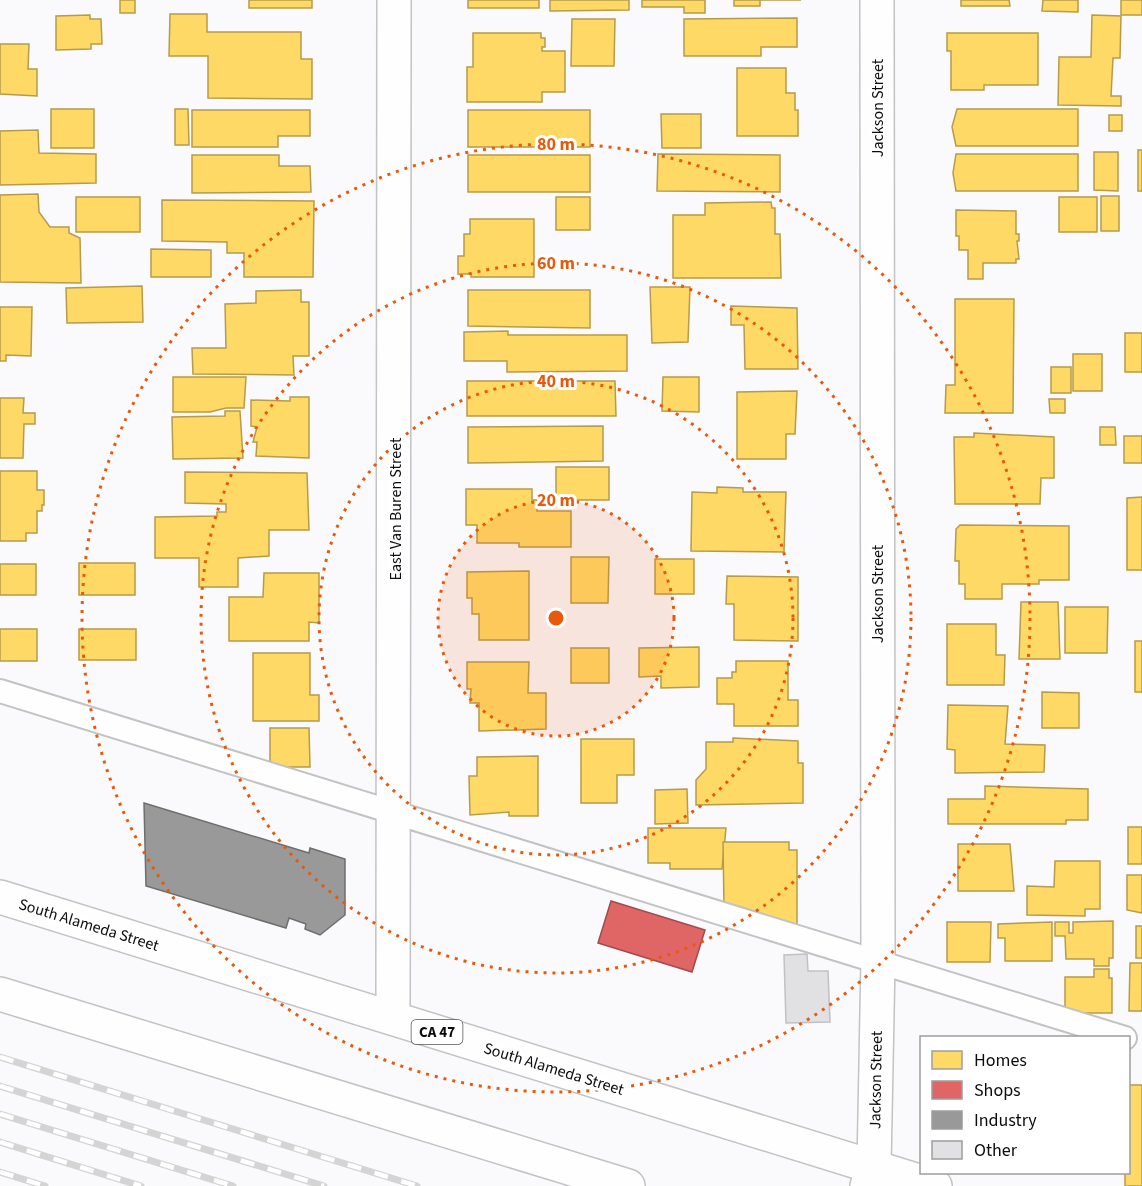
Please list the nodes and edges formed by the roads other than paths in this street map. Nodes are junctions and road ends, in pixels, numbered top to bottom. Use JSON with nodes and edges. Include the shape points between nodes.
{"nodes":[{"id":1,"x":394,"y":0,"type":"edge"},
{"id":2,"x":877,"y":0,"type":"edge"},
{"id":3,"x":0,"y":692,"type":"edge"},
{"id":4,"x":395,"y":813,"type":"junction"},
{"id":5,"x":0,"y":897,"type":"edge"},
{"id":6,"x":878,"y":961,"type":"junction"},
{"id":7,"x":0,"y":994,"type":"edge"},
{"id":8,"x":393,"y":1018,"type":"junction"},
{"id":9,"x":1121,"y":1036,"type":"edge"},
{"id":10,"x":870,"y":1177,"type":"edge"},
{"id":11,"x":628,"y":1186,"type":"edge"},
{"id":12,"x":935,"y":1186,"type":"edge"}],
"edges":[{"from":1,"to":4,"type":"street","name":"East Van Buren Street"},
{"from":2,"to":6,"type":"street","name":"Jackson Street"},
{"from":3,"to":4,"type":"lane"},
{"from":4,"to":6,"type":"lane"},
{"from":4,"to":8,"type":"street","name":"East Van Buren Street"},
{"from":5,"to":8,"type":"street","name":"South Alameda Street","number":"CA 47"},
{"from":6,"to":9,"type":"lane"},
{"from":6,"to":10,"type":"street","name":"Jackson Street"},
{"from":7,"to":11,"type":"street"},
{"from":8,"to":10,"type":"street","name":"South Alameda Street","number":"CA 47"},
{"from":10,"to":12,"type":"street","name":"South Alameda Street","number":"CA 47"}]}
